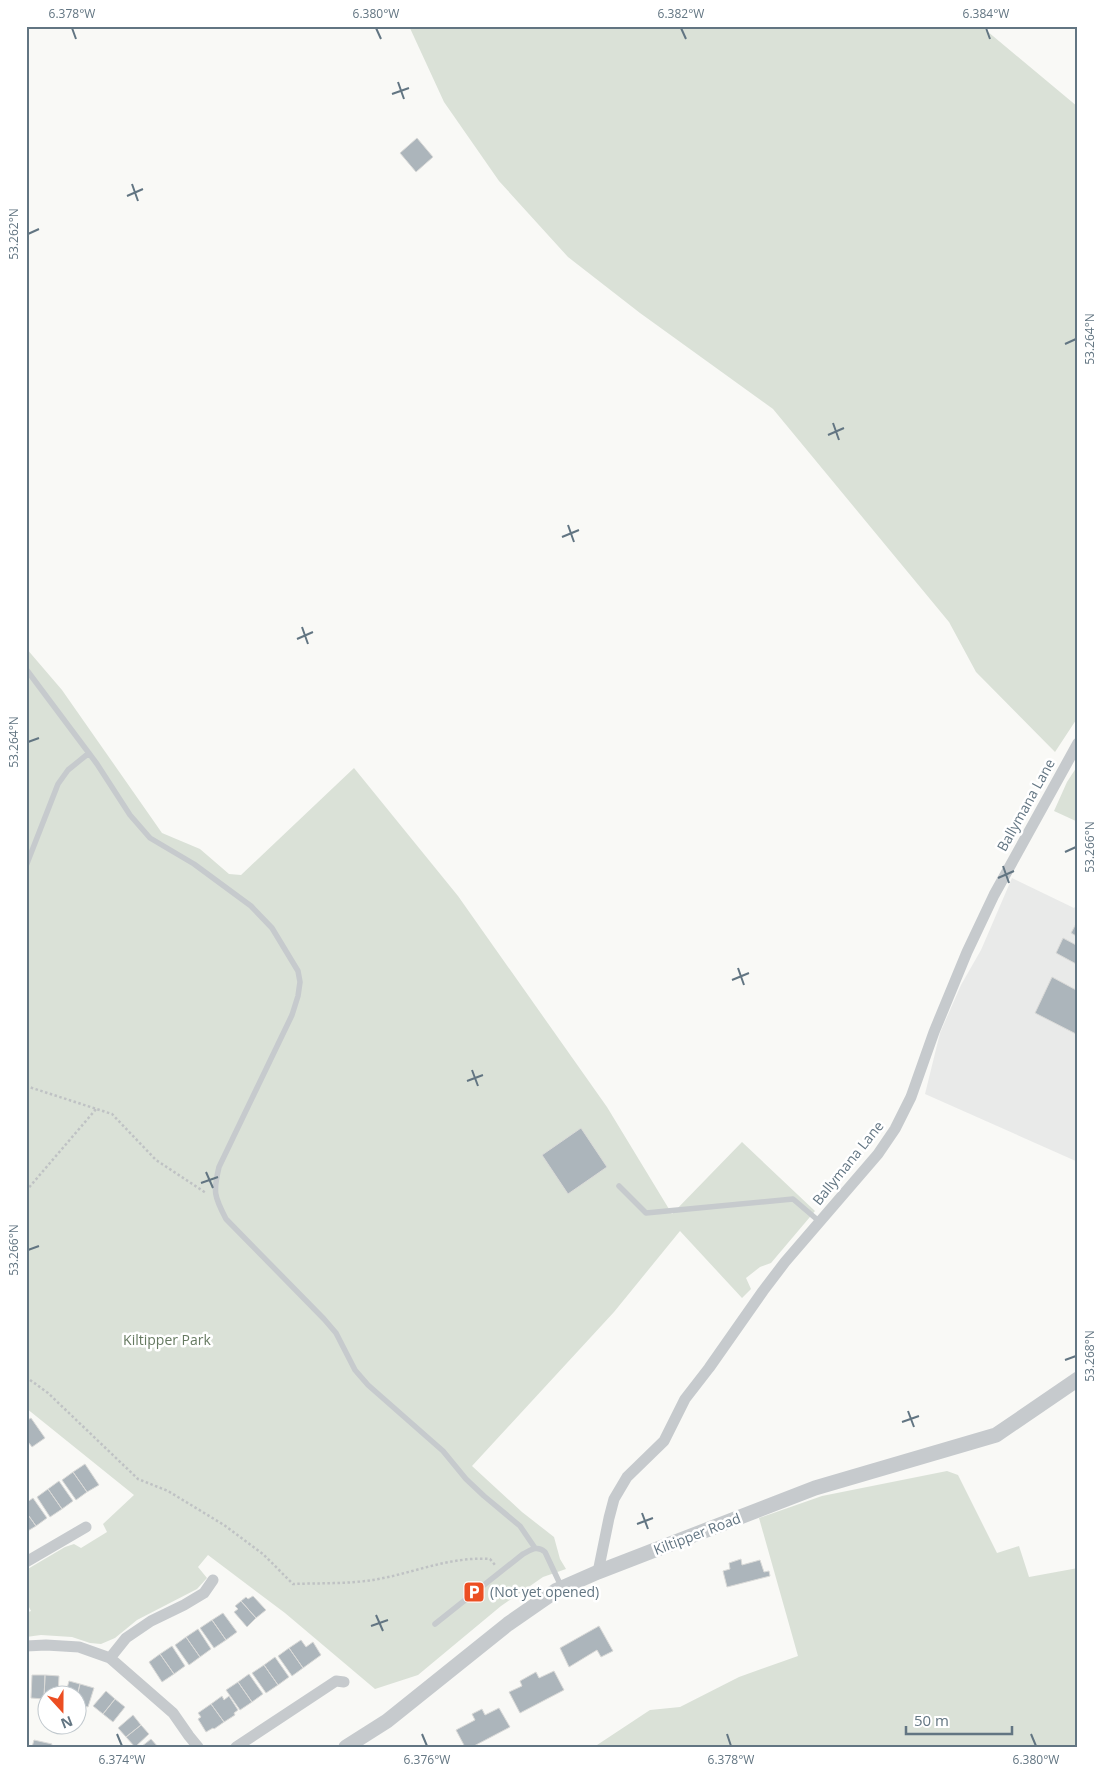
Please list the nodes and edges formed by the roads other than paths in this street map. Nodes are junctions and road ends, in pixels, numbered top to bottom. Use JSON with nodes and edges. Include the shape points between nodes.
{"nodes":[{"id":1,"x":26,"y":669,"type":"edge"},
{"id":2,"x":1078,"y":743,"type":"edge"},
{"id":3,"x":89,"y":753,"type":"junction"},
{"id":4,"x":26,"y":866,"type":"edge"},
{"id":5,"x":620,"y":1186,"type":"dead end"},
{"id":6,"x":820,"y":1222,"type":"junction"},
{"id":7,"x":1078,"y":1379,"type":"edge"},
{"id":8,"x":86,"y":1527,"type":"dead end"},
{"id":9,"x":535,"y":1548,"type":"junction"},
{"id":10,"x":26,"y":1562,"type":"edge"},
{"id":11,"x":598,"y":1572,"type":"junction"},
{"id":12,"x":213,"y":1580,"type":"dead end"},
{"id":13,"x":562,"y":1588,"type":"junction"},
{"id":14,"x":435,"y":1624,"type":"dead end"},
{"id":15,"x":26,"y":1646,"type":"edge"},
{"id":16,"x":110,"y":1658,"type":"junction"},
{"id":17,"x":344,"y":1682,"type":"dead end"},
{"id":18,"x":198,"y":1747,"type":"edge"},
{"id":19,"x":236,"y":1747,"type":"edge"},
{"id":20,"x":346,"y":1747,"type":"edge"}],
"edges":[{"from":1,"to":3,"type":"lane"},
{"from":2,"to":6,"type":"street","name":"Ballymana Lane","via":[[994,895],[967,952],[911,1097],[895,1129]]},
{"from":3,"to":4,"type":"lane","via":[[68,770],[58,784]]},
{"from":3,"to":9,"type":"lane","via":[[130,815],[150,838],[194,864],[251,906],[272,928],[298,972],[300,982],[292,1015],[219,1167],[216,1199],[226,1219],[324,1319],[368,1385],[443,1451],[466,1479],[520,1526]]},
{"from":5,"to":6,"type":"lane","via":[[646,1213],[793,1199]]},
{"from":6,"to":11,"type":"street","name":"Ballymana Lane","via":[[763,1290],[685,1399],[664,1441],[627,1477],[614,1500]]},
{"from":7,"to":11,"type":"street","name":"Kiltipper Road","via":[[996,1435],[815,1488]]},
{"from":8,"to":10,"type":"street"},
{"from":9,"to":13,"type":"lane","via":[[545,1552]]},
{"from":9,"to":14,"type":"lane","via":[[522,1554]]},
{"from":11,"to":13,"type":"street","name":"Kiltipper Road"},
{"from":12,"to":16,"type":"street","via":[[204,1592],[126,1638]]},
{"from":13,"to":20,"type":"street","name":"Kiltipper Road","via":[[528,1609],[387,1720]]},
{"from":15,"to":16,"type":"street","via":[[78,1648]]},
{"from":16,"to":18,"type":"street","via":[[173,1713]]},
{"from":17,"to":19,"type":"street","via":[[336,1681]]}]}
